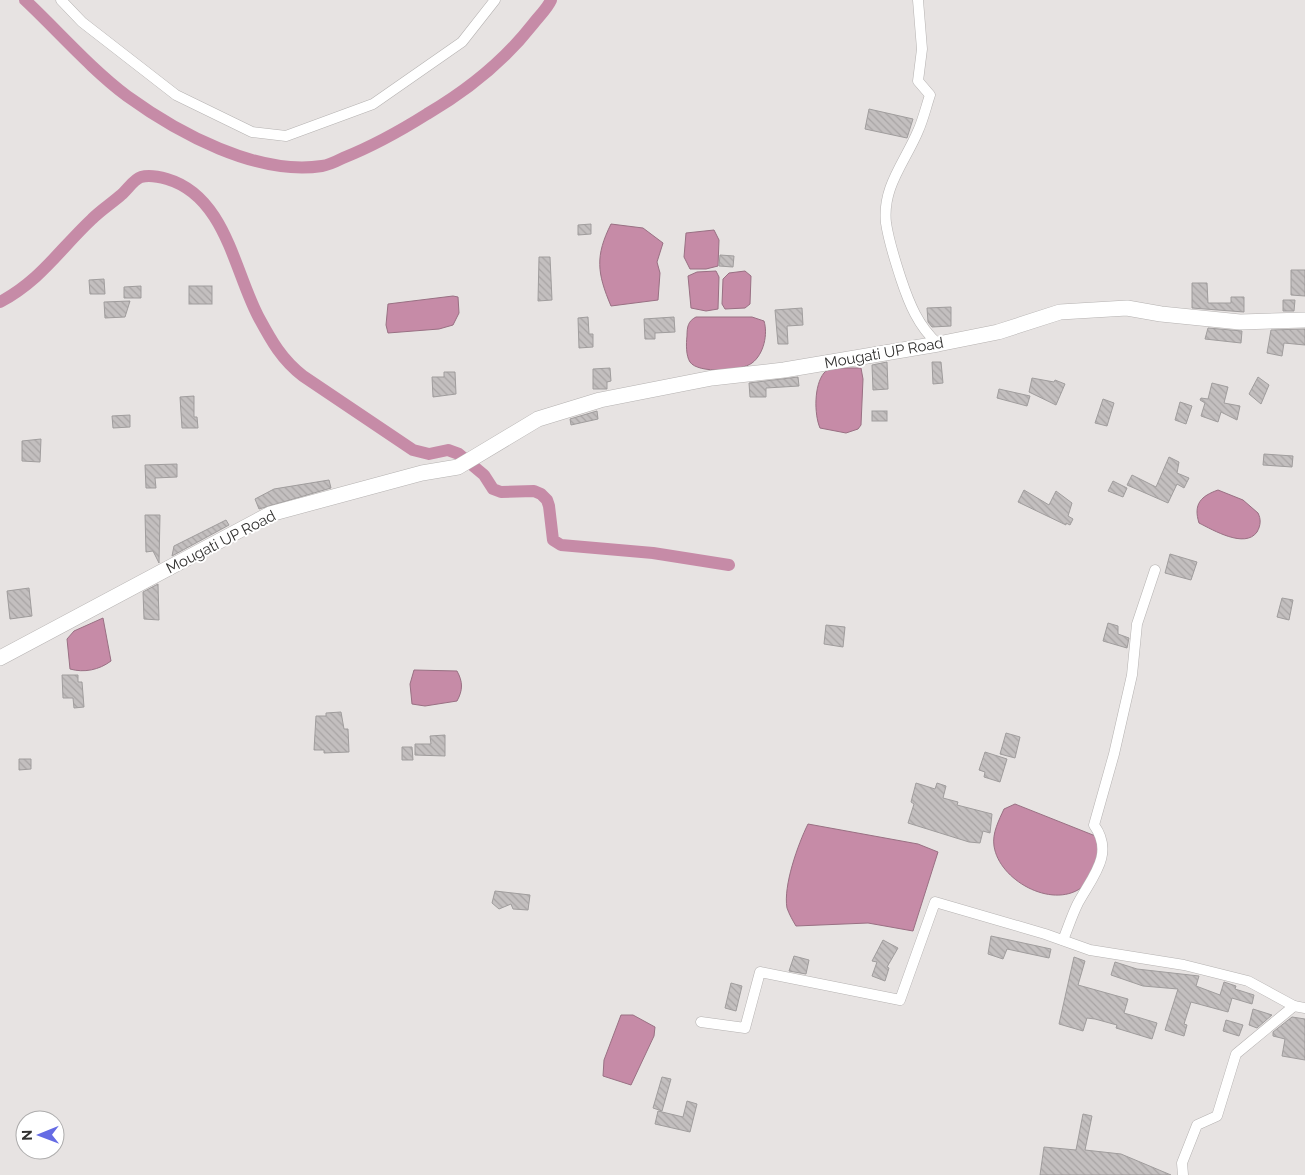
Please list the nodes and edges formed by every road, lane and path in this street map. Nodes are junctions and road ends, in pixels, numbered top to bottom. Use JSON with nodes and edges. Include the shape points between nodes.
{"nodes":[{"id":1,"x":61,"y":0,"type":"edge"},
{"id":2,"x":495,"y":0,"type":"edge"},
{"id":3,"x":918,"y":0,"type":"edge"},
{"id":4,"x":1305,"y":320,"type":"edge"},
{"id":5,"x":938,"y":344,"type":"junction"},
{"id":6,"x":1155,"y":570,"type":"dead end"},
{"id":7,"x":0,"y":658,"type":"edge"},
{"id":8,"x":1063,"y":940,"type":"junction"},
{"id":9,"x":1294,"y":1006,"type":"junction"},
{"id":10,"x":1305,"y":1008,"type":"edge"},
{"id":11,"x":701,"y":1022,"type":"dead end"},
{"id":12,"x":1184,"y":1175,"type":"edge"}],
"edges":[{"from":1,"to":2,"type":"street","via":[[82,22],[176,95],[252,132],[286,136],[373,104],[462,42]]},
{"from":3,"to":5,"type":"street","via":[[922,49],[918,81],[930,95],[918,132],[891,186],[886,222],[891,250],[912,307],[924,332]]},
{"from":4,"to":5,"type":"street","name":"Mougati UP Road","via":[[1240,322],[1127,308],[1101,308],[1060,312],[998,332]]},
{"from":5,"to":7,"type":"street","name":"Mougati UP Road","via":[[784,370],[712,378],[600,400],[538,418],[458,467],[422,473],[270,514]]},
{"from":6,"to":8,"type":"street","via":[[1137,624],[1132,676],[1094,825],[1102,836],[1102,857]]},
{"from":8,"to":9,"type":"street","via":[[1090,950],[1184,965],[1248,981]]},
{"from":8,"to":11,"type":"street","via":[[935,902],[900,1000],[760,972],[745,1028]]},
{"from":9,"to":10,"type":"street"},
{"from":9,"to":12,"type":"street","via":[[1236,1054],[1217,1116],[1197,1125],[1182,1163]]}]}
